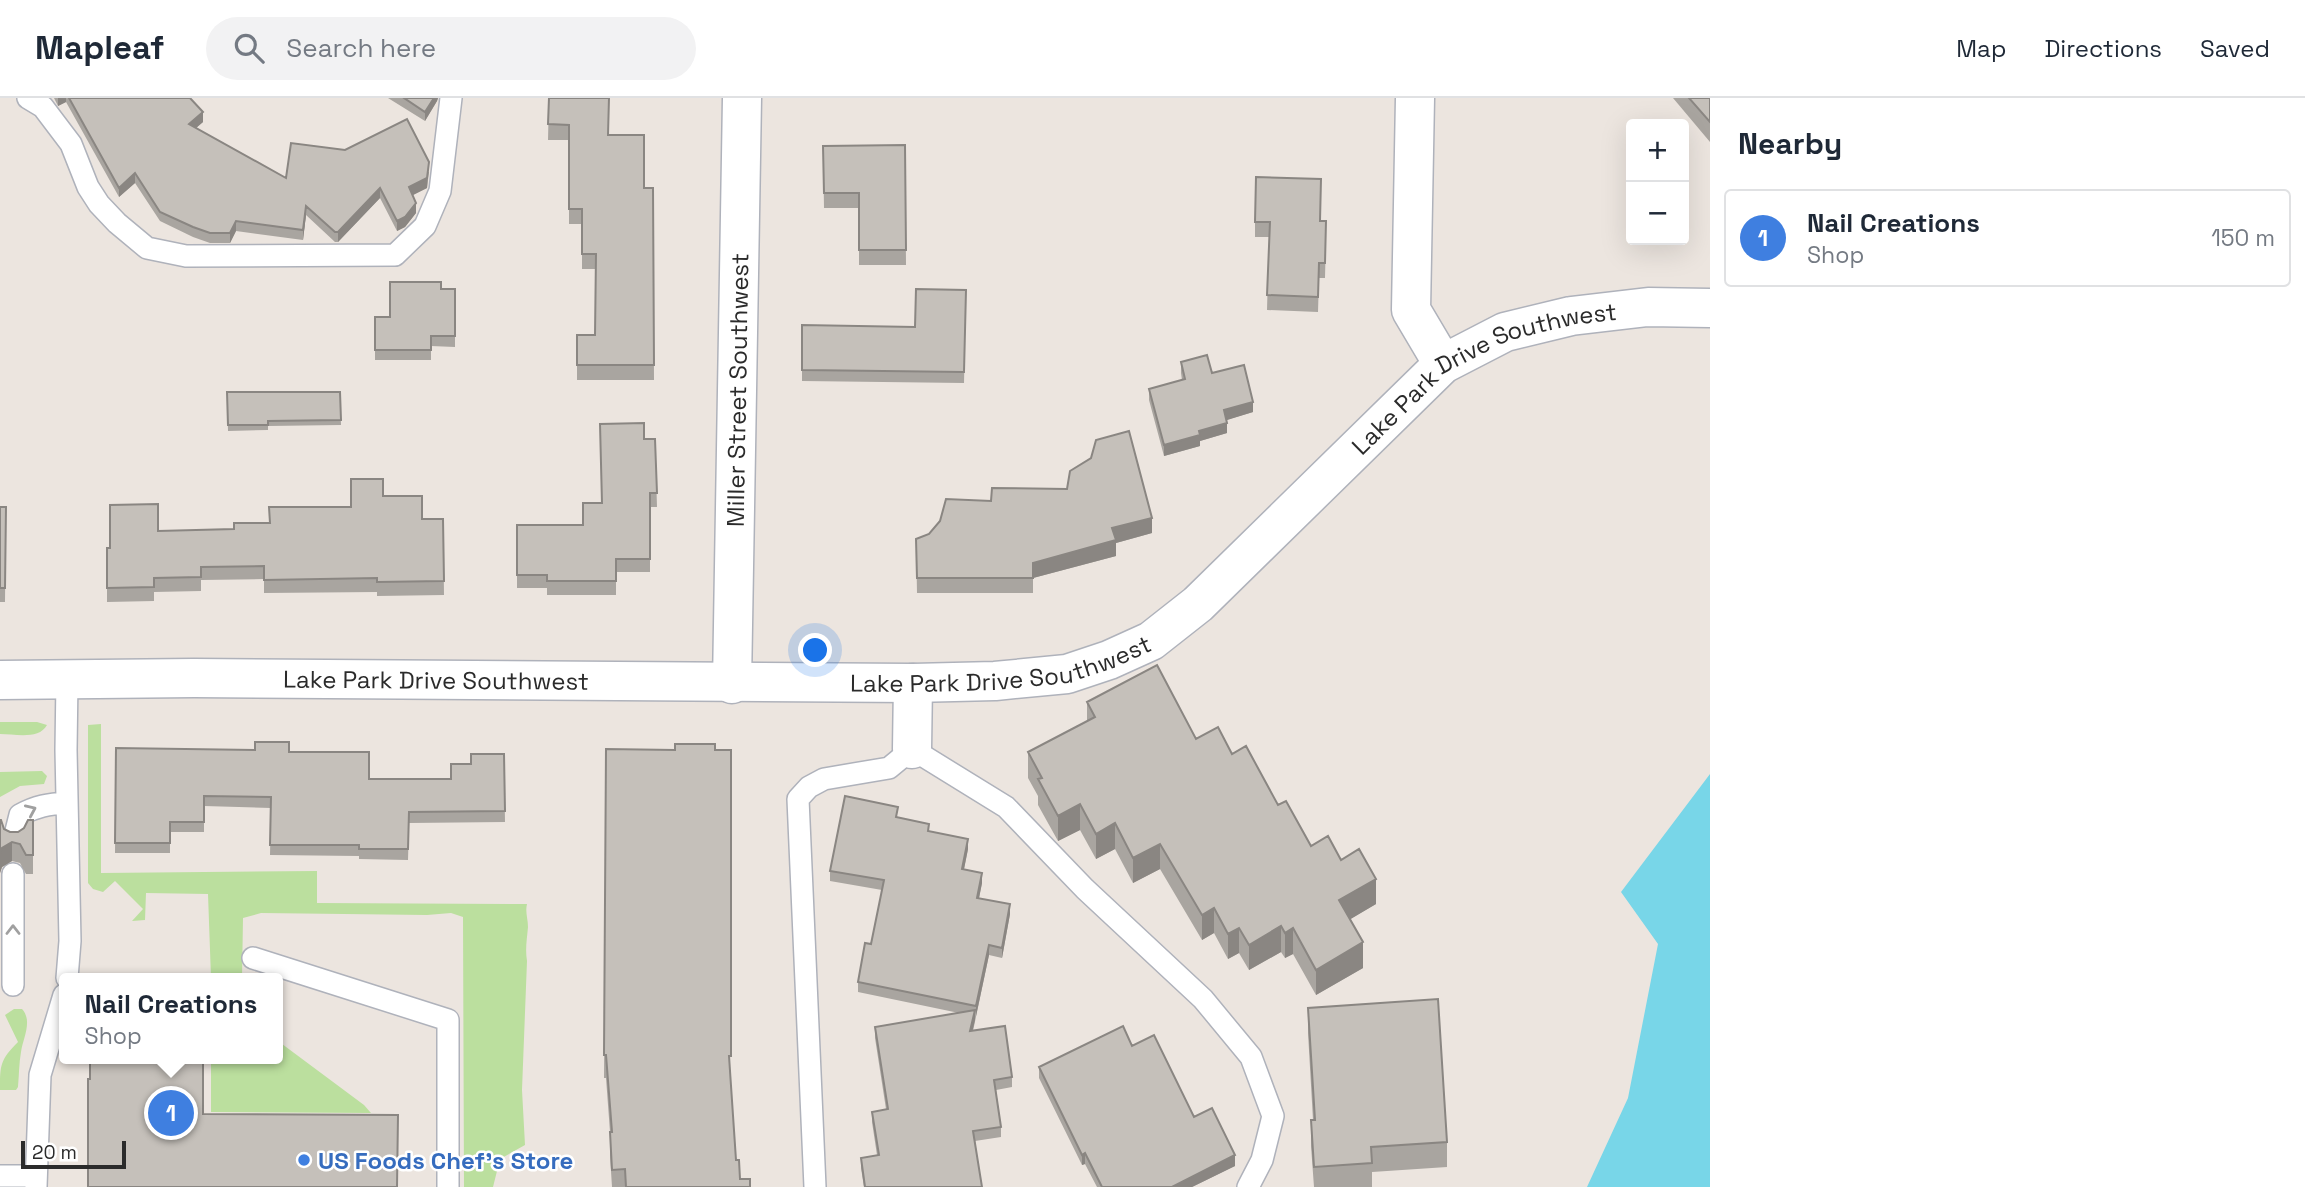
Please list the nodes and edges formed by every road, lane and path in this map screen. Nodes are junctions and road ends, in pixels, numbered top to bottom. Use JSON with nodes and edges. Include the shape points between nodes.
{"nodes":[{"id":1,"x":28,"y":98,"type":"edge"},
{"id":2,"x":451,"y":98,"type":"edge"},
{"id":3,"x":742,"y":98,"type":"edge"},
{"id":4,"x":1415,"y":98,"type":"edge"},
{"id":5,"x":1710,"y":308,"type":"edge"},
{"id":6,"x":1443,"y":364,"type":"junction"},
{"id":7,"x":0,"y":680,"type":"edge"},
{"id":8,"x":67,"y":680,"type":"junction"},
{"id":9,"x":913,"y":683,"type":"junction"},
{"id":10,"x":732,"y":684,"type":"junction"},
{"id":11,"x":912,"y":749,"type":"junction"},
{"id":12,"x":67,"y":803,"type":"junction"},
{"id":13,"x":13,"y":839,"type":"edge"},
{"id":14,"x":13,"y":874,"type":"edge"},
{"id":15,"x":253,"y":958,"type":"dead end"},
{"id":16,"x":67,"y":973,"type":"edge"},
{"id":17,"x":13,"y":985,"type":"dead end"},
{"id":18,"x":59,"y":1012,"type":"edge"},
{"id":19,"x":0,"y":1176,"type":"edge"},
{"id":20,"x":36,"y":1181,"type":"edge"},
{"id":21,"x":448,"y":1187,"type":"edge"},
{"id":22,"x":815,"y":1187,"type":"edge"},
{"id":23,"x":1248,"y":1187,"type":"edge"}],
"edges":[{"from":1,"to":2,"type":"lane","via":[[43,107],[71,144],[88,187],[117,223],[147,248],[214,256],[395,255],[425,226],[440,191]]},
{"from":3,"to":10,"type":"street","name":"Miller Street Southwest"},
{"from":4,"to":6,"type":"street","via":[[1412,310]]},
{"from":5,"to":6,"type":"street","name":"Lake Park Drive Southwest","via":[[1648,307],[1571,316],[1505,332]]},
{"from":6,"to":9,"type":"street","name":"Lake Park Drive Southwest","via":[[1198,604],[1151,641],[1067,674]]},
{"from":7,"to":8,"type":"street","name":"Lake Park Drive Southwest"},
{"from":8,"to":10,"type":"street","name":"Lake Park Drive Southwest"},
{"from":8,"to":12,"type":"lane"},
{"from":9,"to":10,"type":"street","name":"Lake Park Drive Southwest"},
{"from":9,"to":11,"type":"street"},
{"from":11,"to":22,"type":"lane","via":[[889,768],[824,779],[798,799]]},
{"from":11,"to":23,"type":"lane","via":[[1006,807],[1085,889],[1203,999],[1251,1057],[1273,1116],[1262,1160]]},
{"from":13,"to":12,"type":"lane","one_way":true,"via":[[20,815],[33,807]]},
{"from":12,"to":16,"type":"lane"},
{"from":17,"to":14,"type":"lane","one_way":true},
{"from":15,"to":21,"type":"lane","via":[[449,1020]]},
{"from":18,"to":20,"type":"lane","via":[[40,1075]]},
{"from":19,"to":20,"type":"lane"}]}
